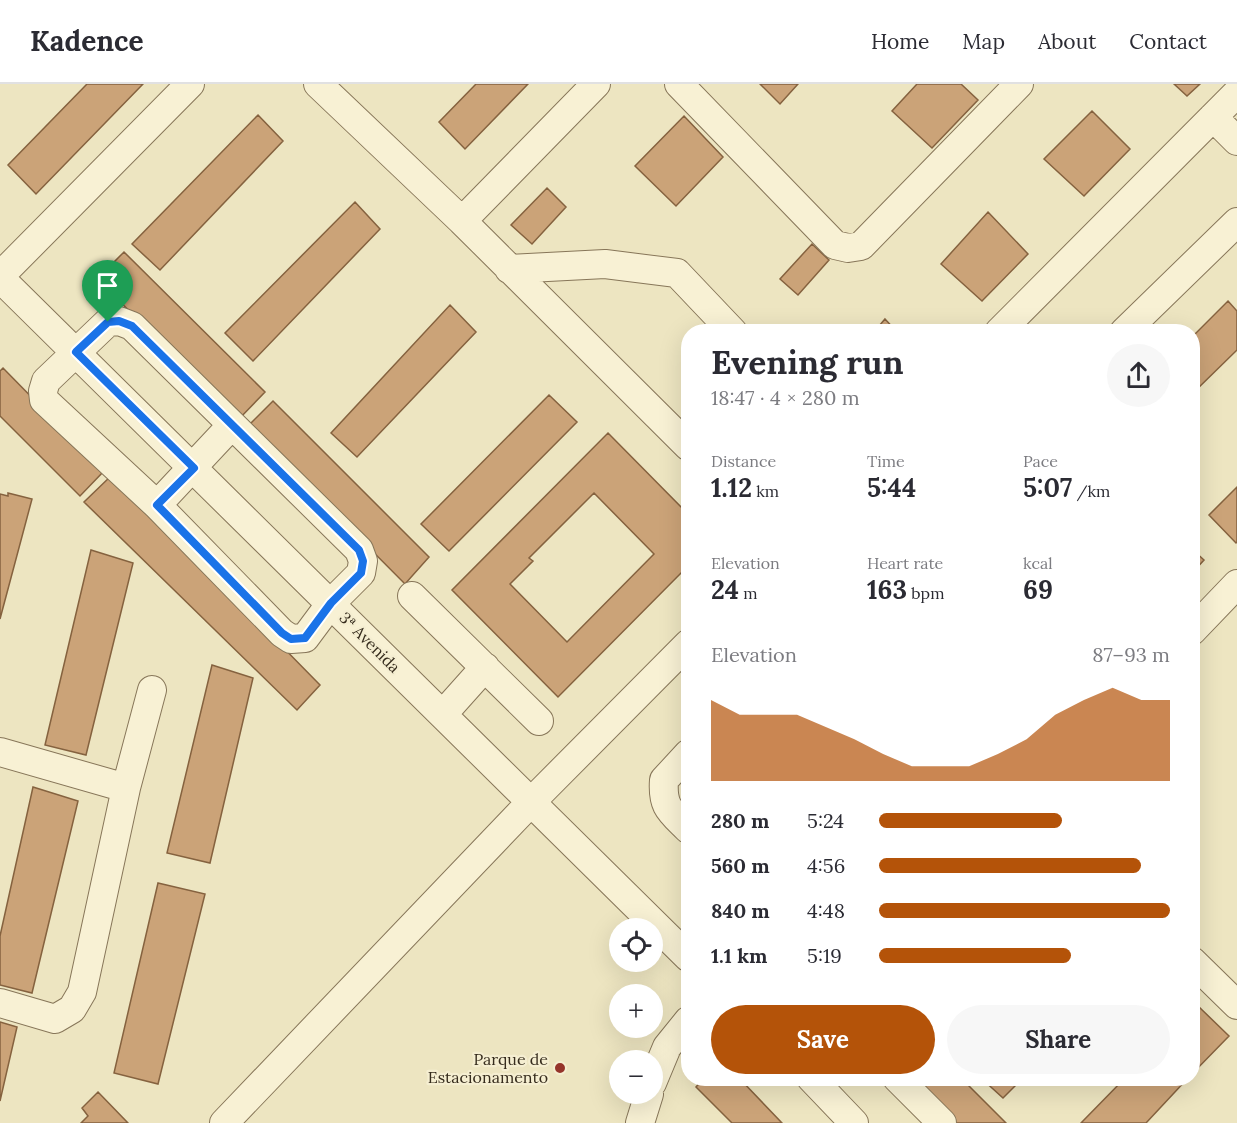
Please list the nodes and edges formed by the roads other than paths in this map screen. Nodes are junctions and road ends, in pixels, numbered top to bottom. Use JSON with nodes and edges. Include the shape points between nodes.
{"nodes":[{"id":1,"x":190,"y":84,"type":"edge"},
{"id":2,"x":318,"y":84,"type":"edge"},
{"id":3,"x":596,"y":84,"type":"edge"},
{"id":4,"x":679,"y":84,"type":"edge"},
{"id":5,"x":1019,"y":84,"type":"edge"},
{"id":6,"x":1237,"y":93,"type":"edge"},
{"id":7,"x":1213,"y":117,"type":"junction"},
{"id":8,"x":1237,"y":141,"type":"edge"},
{"id":9,"x":462,"y":221,"type":"junction"},
{"id":10,"x":1237,"y":222,"type":"edge"},
{"id":11,"x":509,"y":269,"type":"junction"},
{"id":12,"x":0,"y":277,"type":"edge"},
{"id":13,"x":725,"y":324,"type":"edge"},
{"id":14,"x":1007,"y":324,"type":"edge"},
{"id":15,"x":1132,"y":324,"type":"edge"},
{"id":16,"x":76,"y":352,"type":"junction"},
{"id":17,"x":231,"y":426,"type":"junction"},
{"id":18,"x":681,"y":439,"type":"edge"},
{"id":19,"x":194,"y":468,"type":"junction"},
{"id":20,"x":157,"y":505,"type":"junction"},
{"id":21,"x":412,"y":596,"type":"dead end"},
{"id":22,"x":1232,"y":600,"type":"edge"},
{"id":23,"x":331,"y":603,"type":"junction"},
{"id":24,"x":1200,"y":625,"type":"edge"},
{"id":25,"x":681,"y":661,"type":"edge"},
{"id":26,"x":485,"y":667,"type":"junction"},
{"id":27,"x":152,"y":690,"type":"dead end"},
{"id":28,"x":443,"y":714,"type":"junction"},
{"id":29,"x":539,"y":721,"type":"dead end"},
{"id":30,"x":0,"y":752,"type":"edge"},
{"id":31,"x":681,"y":762,"type":"edge"},
{"id":32,"x":126,"y":788,"type":"junction"},
{"id":33,"x":532,"y":801,"type":"junction"},
{"id":34,"x":681,"y":822,"type":"edge"},
{"id":35,"x":681,"y":950,"type":"edge"},
{"id":36,"x":1200,"y":969,"type":"edge"},
{"id":37,"x":0,"y":1003,"type":"edge"},
{"id":38,"x":1237,"y":1005,"type":"edge"},
{"id":39,"x":681,"y":1030,"type":"edge"},
{"id":40,"x":663,"y":1057,"type":"edge"},
{"id":41,"x":819,"y":1086,"type":"edge"},
{"id":42,"x":905,"y":1086,"type":"edge"},
{"id":43,"x":646,"y":1104,"type":"edge"},
{"id":44,"x":224,"y":1123,"type":"edge"},
{"id":45,"x":640,"y":1123,"type":"edge"},
{"id":46,"x":854,"y":1123,"type":"edge"},
{"id":47,"x":942,"y":1123,"type":"edge"}],
"edges":[{"from":1,"to":12,"type":"street"},
{"from":2,"to":9,"type":"street"},
{"from":3,"to":9,"type":"street"},
{"from":4,"to":5,"type":"street","via":[[835,245],[848,248],[861,246]]},
{"from":6,"to":7,"type":"street"},
{"from":7,"to":8,"type":"street"},
{"from":7,"to":14,"type":"street"},
{"from":9,"to":11,"type":"street"},
{"from":10,"to":15,"type":"street"},
{"from":11,"to":13,"type":"street","via":[[605,264],[677,273]]},
{"from":11,"to":18,"type":"street"},
{"from":12,"to":16,"type":"street","name":"3ª Avenida"},
{"from":16,"to":17,"type":"street","via":[[108,322],[132,326]]},
{"from":16,"to":19,"type":"street","name":"3ª Avenida"},
{"from":16,"to":20,"type":"street","via":[[46,381],[44,400]]},
{"from":17,"to":19,"type":"street"},
{"from":17,"to":23,"type":"street","via":[[359,550],[363,561],[361,573]]},
{"from":19,"to":20,"type":"street"},
{"from":19,"to":23,"type":"street","name":"3ª Avenida"},
{"from":20,"to":23,"type":"street","via":[[291,639],[305,638]]},
{"from":21,"to":26,"type":"street"},
{"from":22,"to":24,"type":"street"},
{"from":23,"to":28,"type":"street","name":"3ª Avenida"},
{"from":25,"to":33,"type":"street"},
{"from":26,"to":28,"type":"street"},
{"from":26,"to":29,"type":"street"},
{"from":27,"to":32,"type":"street"},
{"from":28,"to":33,"type":"street","name":"3ª Avenida"},
{"from":30,"to":32,"type":"street"},
{"from":31,"to":34,"type":"street","via":[[664,780],[663,795],[666,806]]},
{"from":32,"to":37,"type":"street","via":[[82,992],[72,1009],[55,1019]]},
{"from":33,"to":35,"type":"street","name":"3ª Avenida"},
{"from":33,"to":44,"type":"street"},
{"from":36,"to":38,"type":"street"},
{"from":39,"to":40,"type":"street"},
{"from":41,"to":46,"type":"street"},
{"from":42,"to":47,"type":"street"},
{"from":43,"to":45,"type":"street"}]}
